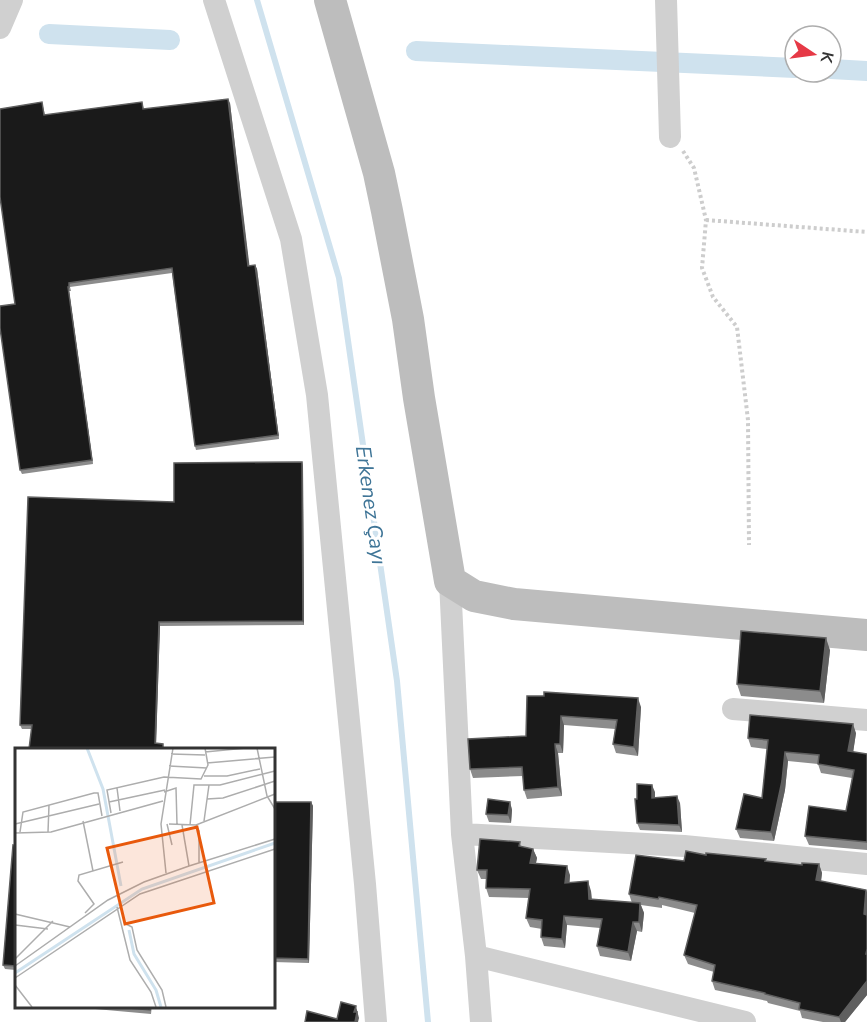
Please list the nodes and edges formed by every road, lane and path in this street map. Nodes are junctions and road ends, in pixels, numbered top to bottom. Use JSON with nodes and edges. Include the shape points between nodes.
{"nodes":[{"id":1,"x":12,"y":0,"type":"edge"},
{"id":2,"x":214,"y":0,"type":"edge"},
{"id":3,"x":330,"y":0,"type":"edge"},
{"id":4,"x":666,"y":0,"type":"edge"},
{"id":5,"x":0,"y":27,"type":"edge"},
{"id":6,"x":669,"y":127,"type":"joint"},
{"id":7,"x":706,"y":220,"type":"junction"},
{"id":8,"x":867,"y":232,"type":"edge"},
{"id":9,"x":748,"y":545,"type":"dead end"},
{"id":10,"x":450,"y":581,"type":"junction"},
{"id":11,"x":867,"y":635,"type":"edge"},
{"id":12,"x":733,"y":708,"type":"dead end"},
{"id":13,"x":867,"y":720,"type":"edge"},
{"id":14,"x":462,"y":834,"type":"junction"},
{"id":15,"x":867,"y":864,"type":"edge"},
{"id":16,"x":476,"y":956,"type":"junction"},
{"id":17,"x":376,"y":1022,"type":"edge"},
{"id":18,"x":481,"y":1022,"type":"edge"},
{"id":19,"x":745,"y":1022,"type":"edge"}],
"edges":[{"from":1,"to":5,"type":"street"},
{"from":2,"to":17,"type":"street","via":[[291,239],[316,395]]},
{"from":3,"to":10,"type":"street","via":[[379,173],[408,319]]},
{"from":4,"to":6,"type":"street"},
{"from":6,"to":7,"type":"path","via":[[694,168]]},
{"from":7,"to":8,"type":"path"},
{"from":7,"to":9,"type":"path","via":[[702,268],[713,297],[737,327],[748,420]]},
{"from":10,"to":11,"type":"street","via":[[474,596],[514,604]]},
{"from":10,"to":14,"type":"street"},
{"from":12,"to":13,"type":"street"},
{"from":14,"to":15,"type":"street","via":[[684,846]]},
{"from":14,"to":16,"type":"street"},
{"from":16,"to":18,"type":"street"},
{"from":16,"to":19,"type":"street"}]}
